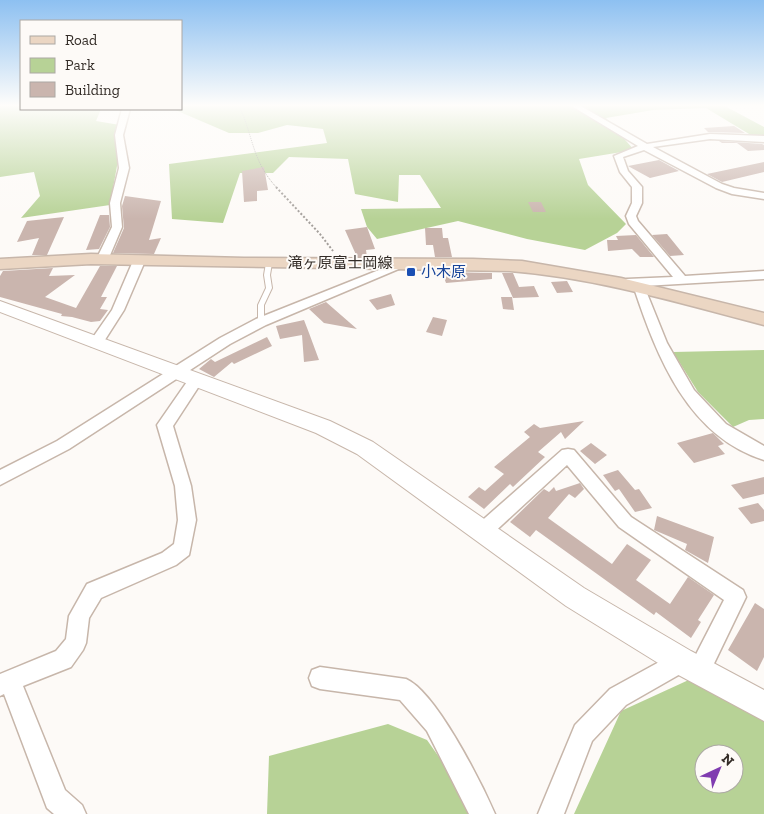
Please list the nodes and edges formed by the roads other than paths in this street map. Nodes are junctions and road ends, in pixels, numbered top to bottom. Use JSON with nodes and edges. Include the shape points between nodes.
{"nodes":[{"id":1,"x":120,"y":143,"type":"edge"},
{"id":2,"x":639,"y":143,"type":"edge"},
{"id":3,"x":670,"y":143,"type":"edge"},
{"id":4,"x":646,"y":147,"type":"junction"},
{"id":5,"x":764,"y":196,"type":"edge"},
{"id":6,"x":102,"y":260,"type":"junction"},
{"id":7,"x":139,"y":261,"type":"junction"},
{"id":8,"x":269,"y":263,"type":"junction"},
{"id":9,"x":404,"y":263,"type":"junction"},
{"id":10,"x":0,"y":264,"type":"edge"},
{"id":11,"x":764,"y":276,"type":"edge"},
{"id":12,"x":682,"y":280,"type":"junction"},
{"id":13,"x":623,"y":283,"type":"junction"},
{"id":14,"x":640,"y":288,"type":"junction"},
{"id":15,"x":0,"y":306,"type":"edge"},
{"id":16,"x":764,"y":319,"type":"edge"},
{"id":17,"x":260,"y":322,"type":"junction"},
{"id":18,"x":96,"y":343,"type":"junction"},
{"id":19,"x":175,"y":373,"type":"junction"},
{"id":20,"x":196,"y":380,"type":"junction"},
{"id":21,"x":764,"y":454,"type":"edge"},
{"id":22,"x":0,"y":478,"type":"edge"},
{"id":23,"x":483,"y":531,"type":"junction"},
{"id":24,"x":690,"y":666,"type":"junction"},
{"id":25,"x":320,"y":678,"type":"dead end"},
{"id":26,"x":5,"y":683,"type":"edge"},
{"id":27,"x":764,"y":706,"type":"edge"},
{"id":28,"x":73,"y":814,"type":"edge"},
{"id":29,"x":482,"y":814,"type":"edge"},
{"id":30,"x":552,"y":814,"type":"edge"}],
"edges":[{"from":1,"to":6,"type":"street","via":[[124,168],[115,203],[117,227]]},
{"from":2,"to":4,"type":"street"},
{"from":3,"to":4,"type":"street"},
{"from":4,"to":5,"type":"street","via":[[719,186]]},
{"from":4,"to":12,"type":"street","via":[[618,156],[619,163],[639,189],[639,200],[631,216]]},
{"from":6,"to":7,"type":"main road","name":"滝ヶ原富士岡線"},
{"from":6,"to":10,"type":"main road","name":"滝ヶ原富士岡線"},
{"from":7,"to":8,"type":"main road","name":"滝ヶ原富士岡線"},
{"from":7,"to":18,"type":"street","via":[[118,310]]},
{"from":8,"to":9,"type":"main road","name":"滝ヶ原富士岡線"},
{"from":8,"to":17,"type":"lane","via":[[269,288],[261,305]]},
{"from":9,"to":13,"type":"main road","name":"滝ヶ原富士岡線","via":[[533,267]]},
{"from":9,"to":17,"type":"street"},
{"from":11,"to":12,"type":"street"},
{"from":12,"to":13,"type":"street"},
{"from":13,"to":14,"type":"main road","name":"滝ヶ原富士岡線"},
{"from":14,"to":16,"type":"main road","name":"滝ヶ原富士岡線"},
{"from":14,"to":21,"type":"street","via":[[657,337],[691,397],[716,426]]},
{"from":15,"to":18,"type":"street"},
{"from":17,"to":19,"type":"street"},
{"from":18,"to":19,"type":"street"},
{"from":19,"to":20,"type":"street"},
{"from":19,"to":22,"type":"street","via":[[63,445]]},
{"from":20,"to":23,"type":"street","via":[[323,427],[365,448]]},
{"from":20,"to":26,"type":"street","via":[[165,426],[183,486],[187,520],[182,549],[169,559],[94,591],[79,616],[76,643],[64,659]]},
{"from":23,"to":24,"type":"street","via":[[575,597]]},
{"from":23,"to":24,"type":"street","via":[[568,455],[625,522],[736,597]]},
{"from":24,"to":27,"type":"street"},
{"from":24,"to":30,"type":"street","via":[[618,697],[583,733]]},
{"from":25,"to":29,"type":"street","via":[[406,690],[435,723]]},
{"from":26,"to":28,"type":"street","via":[[56,799]]}]}
